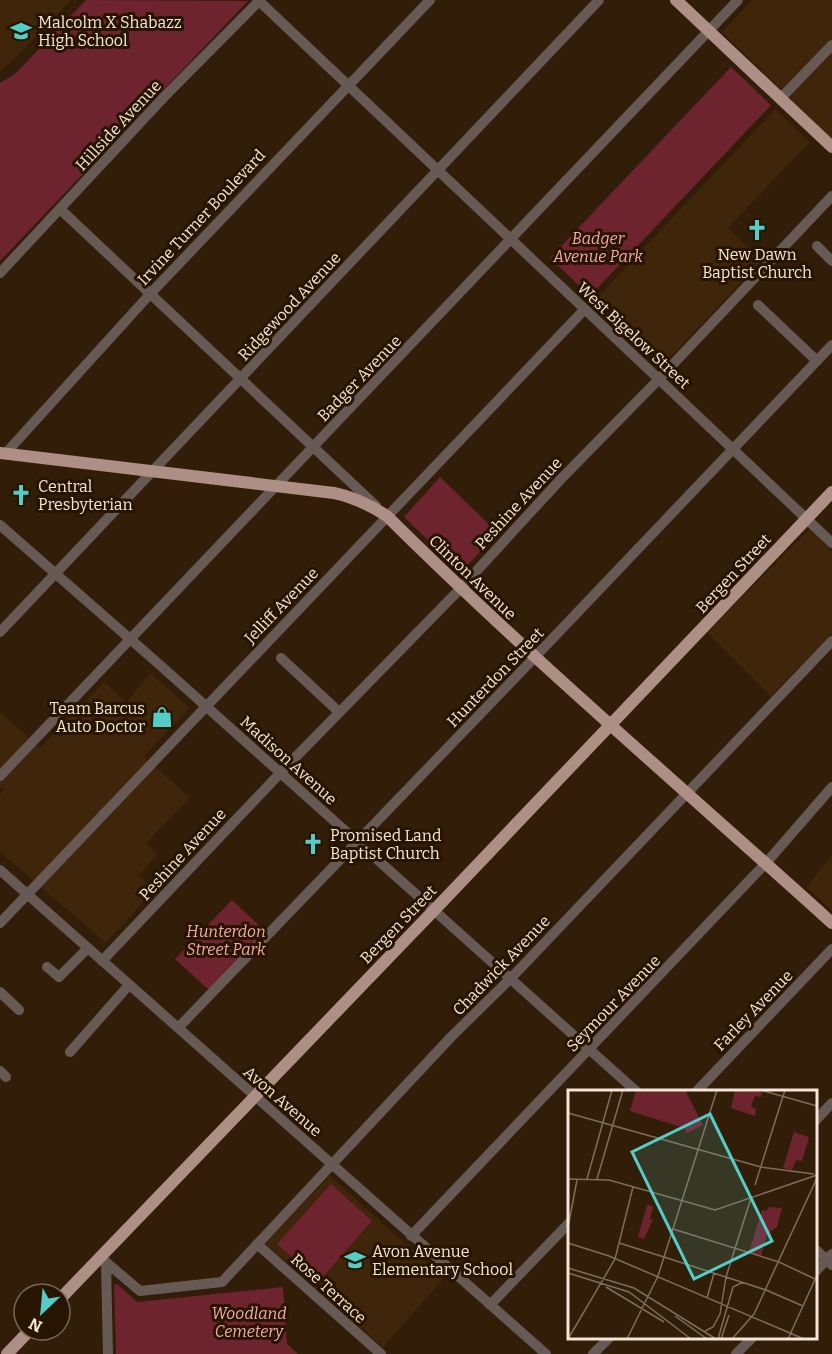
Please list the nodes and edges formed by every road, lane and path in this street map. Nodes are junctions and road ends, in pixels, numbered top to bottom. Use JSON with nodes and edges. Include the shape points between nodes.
{"nodes":[{"id":1,"x":259,"y":0,"type":"edge"},
{"id":2,"x":430,"y":0,"type":"edge"},
{"id":3,"x":599,"y":0,"type":"edge"},
{"id":4,"x":676,"y":0,"type":"edge"},
{"id":5,"x":738,"y":0,"type":"edge"},
{"id":6,"x":709,"y":31,"type":"junction"},
{"id":7,"x":832,"y":45,"type":"edge"},
{"id":8,"x":349,"y":85,"type":"junction"},
{"id":9,"x":780,"y":99,"type":"junction"},
{"id":10,"x":832,"y":147,"type":"edge"},
{"id":11,"x":439,"y":171,"type":"junction"},
{"id":12,"x":832,"y":196,"type":"edge"},
{"id":13,"x":60,"y":209,"type":"junction"},
{"id":14,"x":511,"y":240,"type":"junction"},
{"id":15,"x":817,"y":246,"type":"dead end"},
{"id":16,"x":832,"y":261,"type":"edge"},
{"id":17,"x":0,"y":273,"type":"edge"},
{"id":18,"x":152,"y":294,"type":"junction"},
{"id":19,"x":758,"y":305,"type":"dead end"},
{"id":20,"x":584,"y":310,"type":"junction"},
{"id":21,"x":832,"y":345,"type":"edge"},
{"id":22,"x":817,"y":361,"type":"junction"},
{"id":23,"x":241,"y":379,"type":"junction"},
{"id":24,"x":659,"y":379,"type":"junction"},
{"id":25,"x":314,"y":447,"type":"junction"},
{"id":26,"x":733,"y":449,"type":"junction"},
{"id":27,"x":2,"y":455,"type":"edge"},
{"id":28,"x":153,"y":471,"type":"junction"},
{"id":29,"x":278,"y":486,"type":"junction"},
{"id":30,"x":832,"y":492,"type":"edge"},
{"id":31,"x":387,"y":516,"type":"junction"},
{"id":32,"x":807,"y":519,"type":"junction"},
{"id":33,"x":0,"y":525,"type":"edge"},
{"id":34,"x":832,"y":543,"type":"edge"},
{"id":35,"x":54,"y":574,"type":"junction"},
{"id":36,"x":460,"y":589,"type":"junction"},
{"id":37,"x":0,"y":632,"type":"edge"},
{"id":38,"x":130,"y":640,"type":"junction"},
{"id":39,"x":832,"y":640,"type":"edge"},
{"id":40,"x":535,"y":657,"type":"junction"},
{"id":41,"x":281,"y":658,"type":"dead end"},
{"id":42,"x":206,"y":705,"type":"junction"},
{"id":43,"x":339,"y":712,"type":"junction"},
{"id":44,"x":611,"y":725,"type":"junction"},
{"id":45,"x":280,"y":772,"type":"junction"},
{"id":46,"x":0,"y":776,"type":"edge"},
{"id":47,"x":832,"y":787,"type":"edge"},
{"id":48,"x":687,"y":792,"type":"junction"},
{"id":49,"x":357,"y":841,"type":"junction"},
{"id":50,"x":766,"y":863,"type":"junction"},
{"id":51,"x":0,"y":870,"type":"edge"},
{"id":52,"x":27,"y":894,"type":"junction"},
{"id":53,"x":434,"y":911,"type":"junction"},
{"id":54,"x":0,"y":923,"type":"edge"},
{"id":55,"x":832,"y":923,"type":"edge"},
{"id":56,"x":88,"y":948,"type":"junction"},
{"id":57,"x":832,"y":949,"type":"edge"},
{"id":58,"x":102,"y":961,"type":"junction"},
{"id":59,"x":47,"y":967,"type":"dead end"},
{"id":60,"x":511,"y":978,"type":"junction"},
{"id":61,"x":129,"y":985,"type":"junction"},
{"id":62,"x":0,"y":992,"type":"edge"},
{"id":63,"x":19,"y":1010,"type":"dead end"},
{"id":64,"x":178,"y":1028,"type":"junction"},
{"id":65,"x":590,"y":1049,"type":"junction"},
{"id":66,"x":70,"y":1052,"type":"dead end"},
{"id":67,"x":635,"y":1090,"type":"edge"},
{"id":68,"x":698,"y":1090,"type":"edge"},
{"id":69,"x":255,"y":1097,"type":"junction"},
{"id":70,"x":832,"y":1102,"type":"edge"},
{"id":71,"x":817,"y":1119,"type":"edge"},
{"id":72,"x":332,"y":1164,"type":"junction"},
{"id":73,"x":568,"y":1224,"type":"edge"},
{"id":74,"x":411,"y":1236,"type":"junction"},
{"id":75,"x":257,"y":1244,"type":"junction"},
{"id":76,"x":817,"y":1251,"type":"edge"},
{"id":77,"x":830,"y":1259,"type":"edge"},
{"id":78,"x":103,"y":1260,"type":"junction"},
{"id":79,"x":817,"y":1270,"type":"edge"},
{"id":80,"x":72,"y":1288,"type":"edge"},
{"id":81,"x":490,"y":1305,"type":"junction"},
{"id":82,"x":608,"y":1339,"type":"edge"},
{"id":83,"x":751,"y":1339,"type":"edge"},
{"id":84,"x":18,"y":1342,"type":"edge"},
{"id":85,"x":7,"y":1354,"type":"edge"},
{"id":86,"x":108,"y":1354,"type":"edge"},
{"id":87,"x":381,"y":1354,"type":"edge"},
{"id":88,"x":546,"y":1354,"type":"edge"},
{"id":89,"x":593,"y":1354,"type":"edge"},
{"id":90,"x":736,"y":1354,"type":"edge"}],
"edges":[{"from":1,"to":8,"type":"street","name":"West Bigelow Street"},
{"from":1,"to":13,"type":"street","name":"Hillside Avenue"},
{"from":2,"to":8,"type":"street","name":"Irvine Turner Boulevard"},
{"from":3,"to":11,"type":"street","name":"Ridgewood Avenue"},
{"from":4,"to":6,"type":"main road"},
{"from":5,"to":6,"type":"street","name":"Badger Avenue"},
{"from":6,"to":9,"type":"main road"},
{"from":6,"to":14,"type":"street","name":"Badger Avenue"},
{"from":7,"to":9,"type":"street"},
{"from":8,"to":11,"type":"street","name":"West Bigelow Street"},
{"from":8,"to":18,"type":"street","name":"Irvine Turner Boulevard"},
{"from":9,"to":10,"type":"main road"},
{"from":11,"to":14,"type":"street","name":"West Bigelow Street"},
{"from":11,"to":23,"type":"street","name":"Ridgewood Avenue"},
{"from":12,"to":24,"type":"street","name":"Peshine Avenue"},
{"from":13,"to":17,"type":"street","name":"Hillside Avenue"},
{"from":13,"to":18,"type":"street"},
{"from":14,"to":20,"type":"street","name":"West Bigelow Street"},
{"from":14,"to":25,"type":"street","name":"Badger Avenue"},
{"from":15,"to":16,"type":"street"},
{"from":18,"to":23,"type":"street"},
{"from":18,"to":27,"type":"street","name":"Irvine Turner Boulevard"},
{"from":19,"to":22,"type":"street"},
{"from":20,"to":24,"type":"street","name":"West Bigelow Street"},
{"from":20,"to":31,"type":"street","name":"Jelliff Avenue"},
{"from":21,"to":22,"type":"street","name":"Hunterdon Street"},
{"from":22,"to":26,"type":"street","name":"Hunterdon Street"},
{"from":23,"to":25,"type":"street"},
{"from":23,"to":28,"type":"street","name":"Ridgewood Avenue"},
{"from":24,"to":26,"type":"street","name":"West Bigelow Street"},
{"from":24,"to":36,"type":"street","name":"Peshine Avenue","via":[[561,478]]},
{"from":25,"to":29,"type":"street","name":"Badger Avenue"},
{"from":25,"to":31,"type":"street"},
{"from":26,"to":32,"type":"street","name":"West Bigelow Street"},
{"from":26,"to":40,"type":"street","name":"Hunterdon Street"},
{"from":27,"to":28,"type":"main road","name":"Clinton Avenue"},
{"from":28,"to":29,"type":"main road","name":"Clinton Avenue"},
{"from":28,"to":35,"type":"street","name":"Ridgewood Avenue"},
{"from":29,"to":31,"type":"main road","name":"Clinton Avenue","via":[[352,497]]},
{"from":29,"to":38,"type":"street","name":"Badger Avenue"},
{"from":30,"to":32,"type":"main road","name":"Bergen Street"},
{"from":31,"to":36,"type":"main road","name":"Clinton Avenue"},
{"from":31,"to":42,"type":"street","name":"Jelliff Avenue"},
{"from":32,"to":34,"type":"street","name":"West Bigelow Street"},
{"from":32,"to":44,"type":"main road","name":"Bergen Street"},
{"from":33,"to":35,"type":"street","name":"Madison Avenue"},
{"from":35,"to":37,"type":"street","name":"Ridgewood Avenue"},
{"from":35,"to":38,"type":"street","name":"Madison Avenue"},
{"from":36,"to":40,"type":"main road","name":"Clinton Avenue"},
{"from":36,"to":43,"type":"street","name":"Peshine Avenue"},
{"from":38,"to":42,"type":"street","name":"Madison Avenue"},
{"from":38,"to":46,"type":"street","name":"Badger Avenue"},
{"from":39,"to":48,"type":"street","name":"Chadwick Avenue"},
{"from":40,"to":44,"type":"main road","name":"Clinton Avenue"},
{"from":40,"to":49,"type":"street","name":"Hunterdon Street"},
{"from":41,"to":43,"type":"street"},
{"from":42,"to":45,"type":"street","name":"Madison Avenue"},
{"from":42,"to":52,"type":"street","name":"Jelliff Avenue"},
{"from":43,"to":45,"type":"street","name":"Peshine Avenue"},
{"from":44,"to":48,"type":"main road","name":"Clinton Avenue"},
{"from":44,"to":53,"type":"main road","name":"Bergen Street"},
{"from":45,"to":49,"type":"street","name":"Madison Avenue"},
{"from":45,"to":58,"type":"street","name":"Peshine Avenue"},
{"from":47,"to":50,"type":"street","name":"Seymour Avenue"},
{"from":48,"to":50,"type":"main road","name":"Clinton Avenue"},
{"from":48,"to":60,"type":"street","name":"Chadwick Avenue"},
{"from":49,"to":53,"type":"street","name":"Madison Avenue"},
{"from":49,"to":64,"type":"street","name":"Hunterdon Street"},
{"from":50,"to":55,"type":"main road","name":"Clinton Avenue"},
{"from":50,"to":65,"type":"street","name":"Seymour Avenue"},
{"from":51,"to":52,"type":"street","name":"Avon Avenue"},
{"from":52,"to":54,"type":"street","name":"Jelliff Avenue"},
{"from":52,"to":56,"type":"street","name":"Avon Avenue"},
{"from":53,"to":60,"type":"street","name":"Madison Avenue"},
{"from":53,"to":69,"type":"main road","name":"Bergen Street"},
{"from":56,"to":58,"type":"street","name":"Avon Avenue"},
{"from":56,"to":59,"type":"street","via":[[58,977]]},
{"from":57,"to":68,"type":"street","name":"Farley Avenue"},
{"from":58,"to":61,"type":"street","name":"Avon Avenue"},
{"from":60,"to":65,"type":"street","name":"Madison Avenue"},
{"from":60,"to":72,"type":"street","name":"Chadwick Avenue"},
{"from":61,"to":64,"type":"street","name":"Avon Avenue"},
{"from":61,"to":66,"type":"street"},
{"from":62,"to":63,"type":"street"},
{"from":64,"to":69,"type":"street","name":"Avon Avenue"},
{"from":65,"to":67,"type":"street","name":"Madison Avenue"},
{"from":65,"to":74,"type":"street","name":"Seymour Avenue"},
{"from":69,"to":72,"type":"street","name":"Avon Avenue"},
{"from":69,"to":78,"type":"main road","name":"Bergen Street"},
{"from":70,"to":71,"type":"street"},
{"from":72,"to":74,"type":"street","name":"Avon Avenue"},
{"from":72,"to":75,"type":"street","name":"Chadwick Avenue"},
{"from":73,"to":81,"type":"street"},
{"from":74,"to":81,"type":"street","name":"Avon Avenue"},
{"from":75,"to":78,"type":"street","name":"Chadwick Avenue","via":[[222,1282],[140,1291]]},
{"from":75,"to":87,"type":"street","name":"Rose Terrace"},
{"from":76,"to":77,"type":"street"},
{"from":77,"to":79,"type":"street"},
{"from":78,"to":80,"type":"main road","name":"Bergen Street"},
{"from":78,"to":86,"type":"street"},
{"from":81,"to":88,"type":"street","name":"Avon Avenue"},
{"from":82,"to":89,"type":"street"},
{"from":83,"to":90,"type":"street"},
{"from":84,"to":85,"type":"main road"}]}
